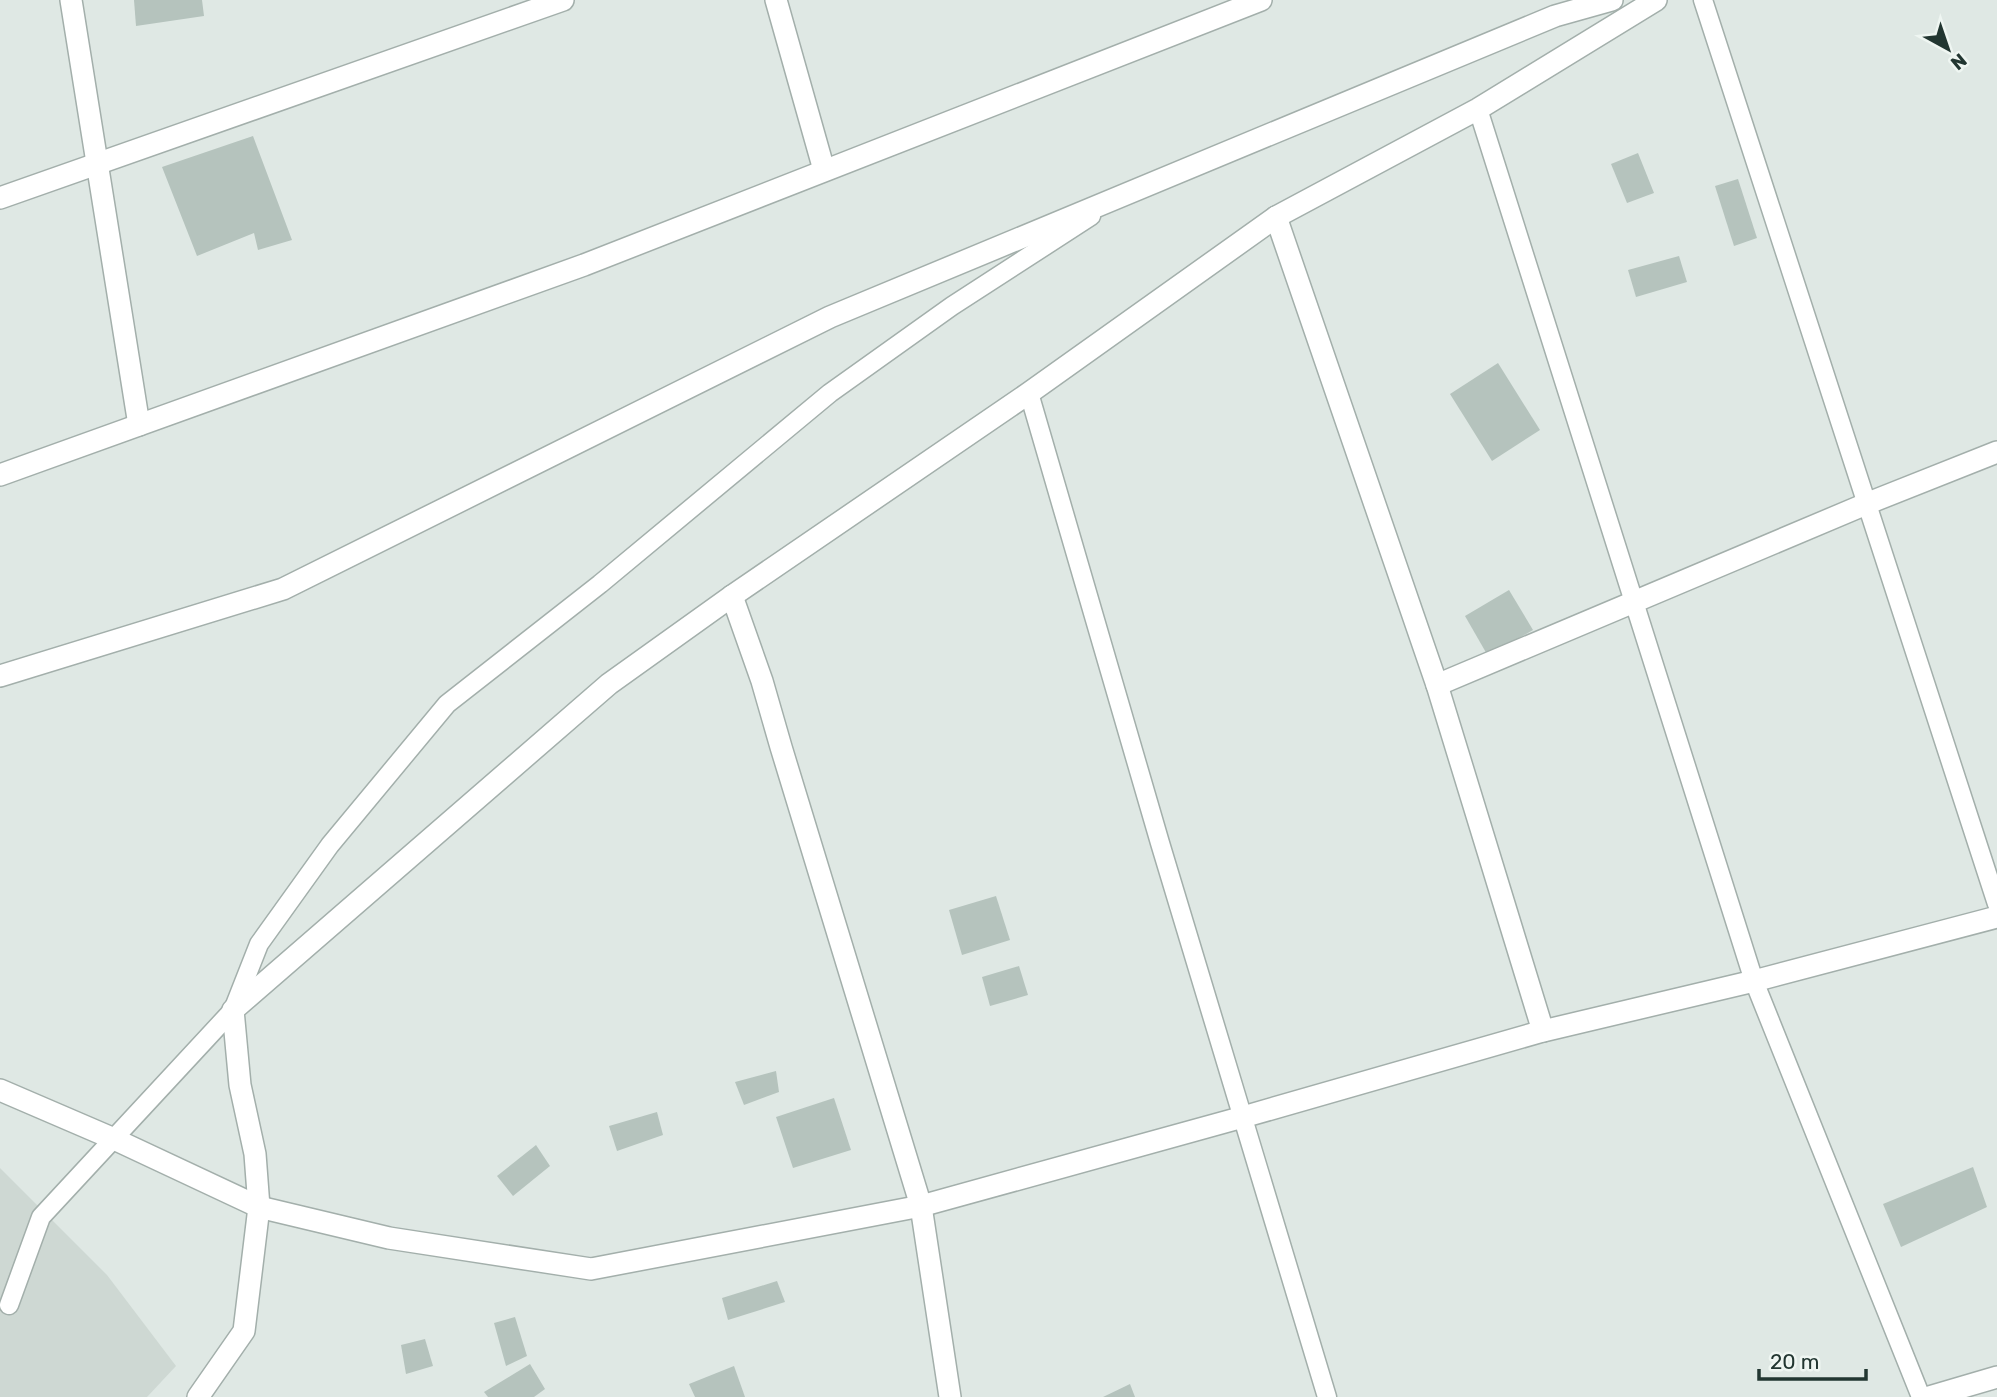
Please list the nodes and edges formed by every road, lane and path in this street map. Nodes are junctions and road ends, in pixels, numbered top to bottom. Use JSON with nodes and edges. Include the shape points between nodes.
{"nodes":[{"id":1,"x":71,"y":0,"type":"edge"},
{"id":2,"x":563,"y":0,"type":"edge"},
{"id":3,"x":776,"y":0,"type":"edge"},
{"id":4,"x":1261,"y":0,"type":"edge"},
{"id":5,"x":1612,"y":0,"type":"edge"},
{"id":6,"x":1656,"y":0,"type":"edge"},
{"id":7,"x":1703,"y":0,"type":"edge"},
{"id":8,"x":1478,"y":109,"type":"junction"},
{"id":9,"x":96,"y":166,"type":"junction"},
{"id":10,"x":824,"y":170,"type":"junction"},
{"id":11,"x":1121,"y":196,"type":"junction"},
{"id":12,"x":0,"y":198,"type":"edge"},
{"id":13,"x":1276,"y":217,"type":"junction"},
{"id":14,"x":1029,"y":393,"type":"junction"},
{"id":15,"x":139,"y":425,"type":"junction"},
{"id":16,"x":1997,"y":452,"type":"edge"},
{"id":17,"x":0,"y":475,"type":"edge"},
{"id":18,"x":1866,"y":505,"type":"junction"},
{"id":19,"x":732,"y":596,"type":"junction"},
{"id":20,"x":1634,"y":603,"type":"junction"},
{"id":21,"x":0,"y":676,"type":"edge"},
{"id":22,"x":1437,"y":685,"type":"junction"},
{"id":23,"x":1997,"y":904,"type":"edge"},
{"id":24,"x":1997,"y":916,"type":"edge"},
{"id":25,"x":1754,"y":981,"type":"junction"},
{"id":26,"x":233,"y":1010,"type":"junction"},
{"id":27,"x":1543,"y":1031,"type":"junction"},
{"id":28,"x":0,"y":1090,"type":"edge"},
{"id":29,"x":1243,"y":1117,"type":"junction"},
{"id":30,"x":114,"y":1139,"type":"junction"},
{"id":31,"x":259,"y":1206,"type":"junction"},
{"id":32,"x":921,"y":1206,"type":"junction"},
{"id":33,"x":9,"y":1306,"type":"dead end"},
{"id":34,"x":1997,"y":1377,"type":"edge"},
{"id":35,"x":198,"y":1397,"type":"edge"},
{"id":36,"x":950,"y":1397,"type":"edge"},
{"id":37,"x":1327,"y":1397,"type":"edge"},
{"id":38,"x":1921,"y":1397,"type":"edge"},
{"id":39,"x":1929,"y":1397,"type":"edge"}],
"edges":[{"from":1,"to":9,"type":"street"},
{"from":2,"to":9,"type":"street"},
{"from":3,"to":10,"type":"street"},
{"from":4,"to":10,"type":"street"},
{"from":5,"to":11,"type":"street","via":[[1555,16]]},
{"from":6,"to":8,"type":"street"},
{"from":7,"to":18,"type":"lane"},
{"from":8,"to":13,"type":"street"},
{"from":8,"to":20,"type":"lane"},
{"from":9,"to":12,"type":"street"},
{"from":9,"to":15,"type":"street"},
{"from":10,"to":15,"type":"street","via":[[584,265]]},
{"from":11,"to":21,"type":"street","via":[[830,317],[283,589]]},
{"from":11,"to":26,"type":"lane","via":[[830,393],[447,704],[330,845],[259,944]]},
{"from":13,"to":14,"type":"street"},
{"from":13,"to":22,"type":"street"},
{"from":14,"to":19,"type":"street"},
{"from":14,"to":29,"type":"lane"},
{"from":15,"to":17,"type":"street"},
{"from":16,"to":18,"type":"street"},
{"from":18,"to":20,"type":"street"},
{"from":18,"to":23,"type":"lane"},
{"from":19,"to":26,"type":"street","via":[[609,684]]},
{"from":19,"to":32,"type":"street"},
{"from":20,"to":22,"type":"street"},
{"from":20,"to":25,"type":"lane"},
{"from":22,"to":27,"type":"street"},
{"from":24,"to":25,"type":"street"},
{"from":25,"to":27,"type":"street"},
{"from":25,"to":38,"type":"lane"},
{"from":26,"to":30,"type":"lane"},
{"from":26,"to":31,"type":"street"},
{"from":27,"to":29,"type":"street"},
{"from":28,"to":30,"type":"street"},
{"from":29,"to":32,"type":"street"},
{"from":29,"to":37,"type":"lane"},
{"from":30,"to":31,"type":"street"},
{"from":30,"to":33,"type":"lane","via":[[41,1217]]},
{"from":31,"to":32,"type":"street","via":[[389,1238],[590,1269]]},
{"from":31,"to":35,"type":"street","via":[[244,1331]]},
{"from":32,"to":36,"type":"street"},
{"from":34,"to":39,"type":"street"}]}
